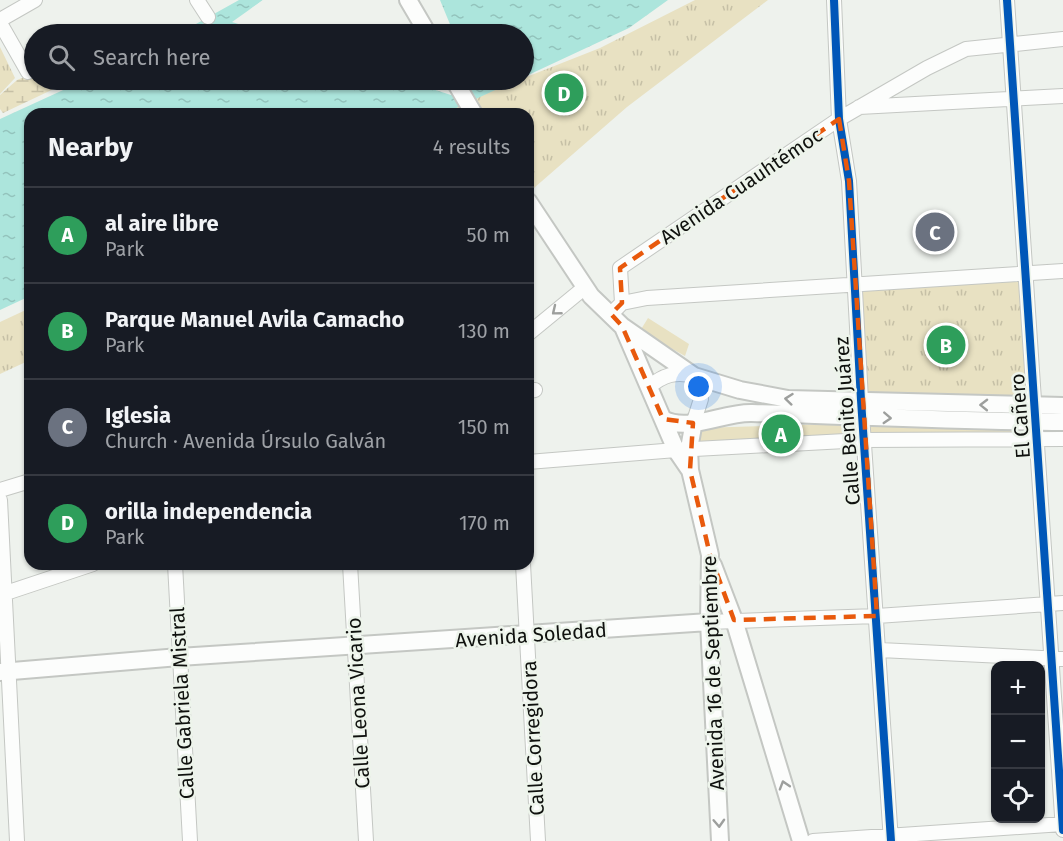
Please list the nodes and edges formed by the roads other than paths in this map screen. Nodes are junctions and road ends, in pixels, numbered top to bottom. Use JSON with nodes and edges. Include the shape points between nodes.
{"nodes":[{"id":1,"x":35,"y":0,"type":"edge"},
{"id":2,"x":197,"y":0,"type":"edge"},
{"id":3,"x":408,"y":0,"type":"edge"},
{"id":4,"x":834,"y":0,"type":"edge"},
{"id":5,"x":1008,"y":0,"type":"edge"},
{"id":6,"x":208,"y":17,"type":"dead end"},
{"id":7,"x":0,"y":22,"type":"edge"},
{"id":8,"x":422,"y":24,"type":"edge"},
{"id":9,"x":1063,"y":39,"type":"edge"},
{"id":10,"x":1011,"y":43,"type":"junction"},
{"id":11,"x":24,"y":66,"type":"edge"},
{"id":12,"x":460,"y":90,"type":"edge"},
{"id":13,"x":1063,"y":96,"type":"edge"},
{"id":14,"x":1015,"y":100,"type":"junction"},
{"id":15,"x":859,"y":107,"type":"junction"},
{"id":16,"x":470,"y":108,"type":"edge"},
{"id":17,"x":839,"y":119,"type":"junction"},
{"id":18,"x":534,"y":210,"type":"edge"},
{"id":19,"x":1063,"y":271,"type":"edge"},
{"id":20,"x":1027,"y":273,"type":"junction"},
{"id":21,"x":855,"y":285,"type":"junction"},
{"id":22,"x":584,"y":288,"type":"junction"},
{"id":23,"x":618,"y":314,"type":"junction"},
{"id":24,"x":534,"y":329,"type":"edge"},
{"id":25,"x":694,"y":376,"type":"junction"},
{"id":26,"x":649,"y":387,"type":"junction"},
{"id":27,"x":1063,"y":406,"type":"edge"},
{"id":28,"x":862,"y":409,"type":"junction"},
{"id":29,"x":1037,"y":414,"type":"junction"},
{"id":30,"x":663,"y":419,"type":"junction"},
{"id":31,"x":694,"y":421,"type":"junction"},
{"id":32,"x":1063,"y":422,"type":"edge"},
{"id":33,"x":1038,"y":439,"type":"junction"},
{"id":34,"x":1063,"y":439,"type":"edge"},
{"id":35,"x":864,"y":440,"type":"junction"},
{"id":36,"x":682,"y":449,"type":"junction"},
{"id":37,"x":534,"y":461,"type":"edge"},
{"id":38,"x":24,"y":483,"type":"edge"},
{"id":39,"x":0,"y":490,"type":"edge"},
{"id":40,"x":0,"y":500,"type":"edge"},
{"id":41,"x":710,"y":555,"type":"junction"},
{"id":42,"x":76,"y":570,"type":"edge"},
{"id":43,"x":176,"y":570,"type":"edge"},
{"id":44,"x":350,"y":570,"type":"edge"},
{"id":45,"x":523,"y":570,"type":"edge"},
{"id":46,"x":3,"y":595,"type":"edge"},
{"id":47,"x":1056,"y":604,"type":"edge"},
{"id":48,"x":877,"y":616,"type":"junction"},
{"id":49,"x":734,"y":620,"type":"junction"},
{"id":50,"x":709,"y":622,"type":"junction"},
{"id":51,"x":527,"y":636,"type":"junction"},
{"id":52,"x":354,"y":645,"type":"junction"},
{"id":53,"x":880,"y":650,"type":"junction"},
{"id":54,"x":179,"y":657,"type":"junction"},
{"id":55,"x":1058,"y":660,"type":"edge"},
{"id":56,"x":4,"y":672,"type":"edge"},
{"id":57,"x":1063,"y":824,"type":"edge"},
{"id":58,"x":1063,"y":830,"type":"edge"},
{"id":59,"x":891,"y":839,"type":"edge"},
{"id":60,"x":17,"y":841,"type":"edge"},
{"id":61,"x":190,"y":841,"type":"edge"},
{"id":62,"x":366,"y":841,"type":"edge"},
{"id":63,"x":538,"y":841,"type":"edge"},
{"id":64,"x":720,"y":841,"type":"edge"},
{"id":65,"x":801,"y":841,"type":"edge"},
{"id":66,"x":813,"y":841,"type":"edge"}],
"edges":[{"from":1,"to":7,"type":"street"},
{"from":2,"to":6,"type":"street"},
{"from":3,"to":8,"type":"main road"},
{"from":4,"to":17,"type":"street","name":"Calle Benito Juárez"},
{"from":5,"to":10,"type":"street","name":"El Cañero"},
{"from":7,"to":11,"type":"street"},
{"from":9,"to":10,"type":"street","name":"Avenida Cuauhtémoc"},
{"from":10,"to":14,"type":"street","name":"El Cañero"},
{"from":10,"to":15,"type":"street","name":"Avenida Cuauhtémoc","via":[[966,49]]},
{"from":12,"to":16,"type":"main road"},
{"from":13,"to":14,"type":"street"},
{"from":14,"to":15,"type":"street"},
{"from":14,"to":20,"type":"street","name":"El Cañero"},
{"from":15,"to":17,"type":"street","name":"Avenida Cuauhtémoc"},
{"from":17,"to":21,"type":"street","name":"Calle Benito Juárez","via":[[849,181]]},
{"from":17,"to":23,"type":"street","name":"Avenida Cuauhtémoc","via":[[620,268]]},
{"from":18,"to":22,"type":"main road"},
{"from":19,"to":20,"type":"street"},
{"from":20,"to":21,"type":"street"},
{"from":20,"to":29,"type":"street","name":"El Cañero"},
{"from":21,"to":23,"type":"street","via":[[647,298]]},
{"from":21,"to":28,"type":"street","name":"Calle Benito Juárez"},
{"from":22,"to":23,"type":"main road"},
{"from":22,"to":24,"type":"street","one_way":true},
{"from":23,"to":25,"type":"main road"},
{"from":23,"to":26,"type":"main road","name":"Avenida 16 de Septiembre"},
{"from":25,"to":26,"type":"street","via":[[675,373]]},
{"from":28,"to":25,"type":"main road","one_way":true,"via":[[740,390]]},
{"from":25,"to":31,"type":"street","via":[[701,399]]},
{"from":26,"to":30,"type":"main road","name":"Avenida 16 de Septiembre"},
{"from":27,"to":29,"type":"main road"},
{"from":28,"to":29,"type":"main road","via":[[945,421]]},
{"from":28,"to":31,"type":"main road","via":[[743,413]]},
{"from":28,"to":35,"type":"street","name":"Calle Benito Juárez"},
{"from":29,"to":32,"type":"main road"},
{"from":29,"to":33,"type":"street","name":"El Cañero"},
{"from":30,"to":31,"type":"main road","via":[[679,424]]},
{"from":30,"to":36,"type":"main road","name":"Avenida 16 de Septiembre"},
{"from":31,"to":36,"type":"main road","name":"Avenida 16 de Septiembre"},
{"from":33,"to":34,"type":"street"},
{"from":33,"to":35,"type":"street"},
{"from":33,"to":47,"type":"street","name":"El Cañero"},
{"from":35,"to":36,"type":"street"},
{"from":35,"to":48,"type":"street","name":"Calle Benito Juárez"},
{"from":36,"to":37,"type":"street"},
{"from":36,"to":41,"type":"main road","name":"Avenida 16 de Septiembre"},
{"from":38,"to":39,"type":"street"},
{"from":40,"to":46,"type":"street"},
{"from":41,"to":49,"type":"main road"},
{"from":41,"to":50,"type":"main road","name":"Avenida 16 de Septiembre"},
{"from":42,"to":46,"type":"street"},
{"from":43,"to":54,"type":"street","name":"Calle Gabriela Mistral"},
{"from":44,"to":52,"type":"street","name":"Calle Leona Vicario"},
{"from":45,"to":51,"type":"street","name":"Calle Corregidora"},
{"from":46,"to":56,"type":"street"},
{"from":47,"to":48,"type":"street","name":"Avenida Soledad"},
{"from":47,"to":55,"type":"street","name":"El Cañero"},
{"from":48,"to":49,"type":"street","name":"Avenida Soledad"},
{"from":48,"to":53,"type":"street","name":"Calle Benito Juárez"},
{"from":49,"to":50,"type":"street","name":"Avenida Soledad"},
{"from":65,"to":49,"type":"main road","one_way":true},
{"from":50,"to":51,"type":"main road","name":"Avenida Soledad"},
{"from":50,"to":64,"type":"main road","name":"Avenida 16 de Septiembre","one_way":true},
{"from":51,"to":52,"type":"main road","name":"Avenida Soledad"},
{"from":51,"to":63,"type":"street","name":"Calle Corregidora"},
{"from":52,"to":54,"type":"main road","name":"Avenida Soledad"},
{"from":52,"to":62,"type":"street","name":"Calle Leona Vicario"},
{"from":53,"to":55,"type":"street"},
{"from":53,"to":59,"type":"street","name":"Calle Benito Juárez"},
{"from":54,"to":56,"type":"main road","name":"Avenida Soledad"},
{"from":54,"to":61,"type":"street","name":"Calle Gabriela Mistral"},
{"from":55,"to":57,"type":"street","name":"El Cañero"},
{"from":56,"to":60,"type":"street"},
{"from":57,"to":58,"type":"street","name":"El Cañero"},
{"from":57,"to":59,"type":"street"},
{"from":59,"to":66,"type":"street"}]}
